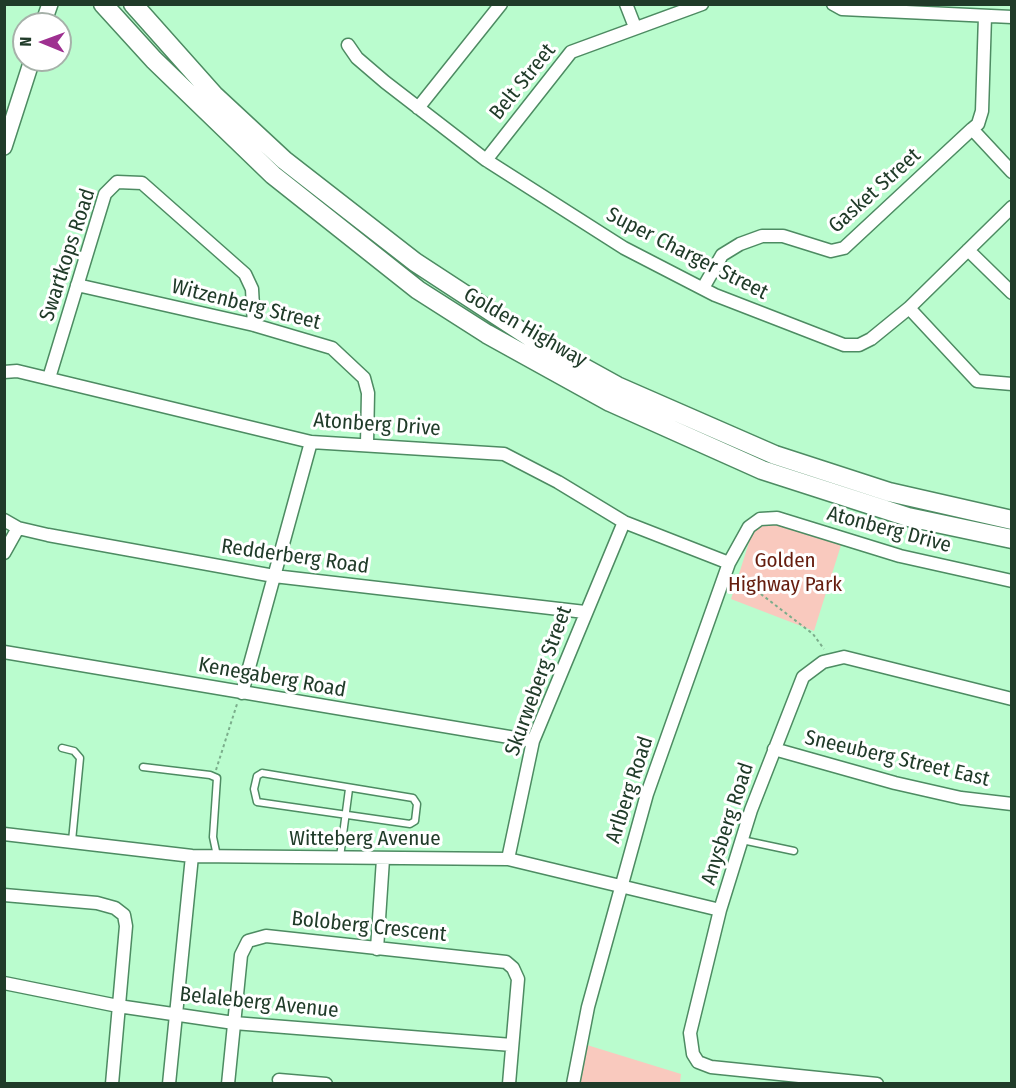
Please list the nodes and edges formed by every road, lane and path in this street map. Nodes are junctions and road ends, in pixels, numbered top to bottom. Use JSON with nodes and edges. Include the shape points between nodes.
{"nodes":[{"id":1,"x":103,"y":4,"type":"edge"},
{"id":2,"x":133,"y":4,"type":"edge"},
{"id":3,"x":501,"y":4,"type":"edge"},
{"id":4,"x":626,"y":4,"type":"edge"},
{"id":5,"x":702,"y":4,"type":"edge"},
{"id":6,"x":833,"y":4,"type":"edge"},
{"id":7,"x":985,"y":16,"type":"junction"},
{"id":8,"x":1011,"y":17,"type":"edge"},
{"id":9,"x":635,"y":27,"type":"junction"},
{"id":10,"x":348,"y":45,"type":"dead end"},
{"id":11,"x":28,"y":72,"type":"edge"},
{"id":12,"x":418,"y":108,"type":"junction"},
{"id":13,"x":972,"y":129,"type":"junction"},
{"id":14,"x":4,"y":147,"type":"edge"},
{"id":15,"x":486,"y":160,"type":"junction"},
{"id":16,"x":1011,"y":172,"type":"edge"},
{"id":17,"x":1011,"y":207,"type":"edge"},
{"id":18,"x":968,"y":250,"type":"junction"},
{"id":19,"x":77,"y":285,"type":"junction"},
{"id":20,"x":703,"y":288,"type":"junction"},
{"id":21,"x":1011,"y":293,"type":"edge"},
{"id":22,"x":909,"y":308,"type":"junction"},
{"id":23,"x":254,"y":325,"type":"junction"},
{"id":24,"x":4,"y":372,"type":"edge"},
{"id":25,"x":50,"y":378,"type":"junction"},
{"id":26,"x":1011,"y":384,"type":"edge"},
{"id":27,"x":311,"y":442,"type":"junction"},
{"id":28,"x":367,"y":444,"type":"junction"},
{"id":29,"x":4,"y":520,"type":"edge"},
{"id":30,"x":1011,"y":520,"type":"edge"},
{"id":31,"x":757,"y":521,"type":"joint"},
{"id":32,"x":624,"y":522,"type":"junction"},
{"id":33,"x":18,"y":528,"type":"junction"},
{"id":34,"x":1011,"y":539,"type":"edge"},
{"id":35,"x":4,"y":553,"type":"edge"},
{"id":36,"x":727,"y":568,"type":"junction"},
{"id":37,"x":274,"y":576,"type":"junction"},
{"id":38,"x":1011,"y":581,"type":"edge"},
{"id":39,"x":585,"y":612,"type":"junction"},
{"id":40,"x":4,"y":652,"type":"edge"},
{"id":41,"x":830,"y":659,"type":"junction"},
{"id":42,"x":242,"y":693,"type":"junction"},
{"id":43,"x":1011,"y":699,"type":"edge"},
{"id":44,"x":533,"y":741,"type":"junction"},
{"id":45,"x":62,"y":748,"type":"dead end"},
{"id":46,"x":774,"y":750,"type":"junction"},
{"id":47,"x":143,"y":767,"type":"dead end"},
{"id":48,"x":215,"y":776,"type":"junction"},
{"id":49,"x":348,"y":789,"type":"junction"},
{"id":50,"x":1011,"y":804,"type":"edge"},
{"id":51,"x":345,"y":815,"type":"junction"},
{"id":52,"x":4,"y":834,"type":"edge"},
{"id":53,"x":742,"y":840,"type":"junction"},
{"id":54,"x":72,"y":841,"type":"junction"},
{"id":55,"x":794,"y":851,"type":"dead end"},
{"id":56,"x":192,"y":856,"type":"junction"},
{"id":57,"x":217,"y":857,"type":"junction"},
{"id":58,"x":339,"y":859,"type":"junction"},
{"id":59,"x":383,"y":859,"type":"junction"},
{"id":60,"x":508,"y":859,"type":"junction"},
{"id":61,"x":621,"y":884,"type":"junction"},
{"id":62,"x":4,"y":895,"type":"edge"},
{"id":63,"x":720,"y":910,"type":"junction"},
{"id":64,"x":377,"y":949,"type":"junction"},
{"id":65,"x":4,"y":983,"type":"edge"},
{"id":66,"x":118,"y":1006,"type":"junction"},
{"id":67,"x":175,"y":1015,"type":"junction"},
{"id":68,"x":234,"y":1023,"type":"junction"},
{"id":69,"x":512,"y":1045,"type":"junction"},
{"id":70,"x":279,"y":1080,"type":"dead end"},
{"id":71,"x":112,"y":1083,"type":"edge"},
{"id":72,"x":169,"y":1083,"type":"edge"},
{"id":73,"x":228,"y":1083,"type":"edge"},
{"id":74,"x":326,"y":1083,"type":"edge"},
{"id":75,"x":509,"y":1083,"type":"edge"},
{"id":76,"x":573,"y":1083,"type":"edge"},
{"id":77,"x":878,"y":1083,"type":"edge"}],
"edges":[{"from":1,"to":34,"type":"main road","name":"Golden Highway","via":[[154,60],[273,175],[418,290],[487,334],[610,402],[762,470],[908,517]]},
{"from":2,"to":30,"type":"main road","name":"Golden Highway","via":[[214,94],[284,160],[415,262],[539,343],[617,386],[775,455],[889,492]]},
{"from":3,"to":12,"type":"street"},
{"from":4,"to":9,"type":"street"},
{"from":5,"to":9,"type":"street","name":"Belt Street"},
{"from":6,"to":7,"type":"street","via":[[842,9]]},
{"from":7,"to":8,"type":"street"},
{"from":7,"to":13,"type":"street","name":"Gasket Street","via":[[982,111]]},
{"from":9,"to":15,"type":"street","name":"Belt Street","via":[[569,54]]},
{"from":10,"to":12,"type":"street","name":"Super Charger Street","via":[[357,58]]},
{"from":11,"to":14,"type":"street"},
{"from":12,"to":15,"type":"street","name":"Super Charger Street"},
{"from":13,"to":16,"type":"street"},
{"from":13,"to":20,"type":"street","name":"Gasket Street","via":[[844,248],[831,251],[783,236],[762,236],[722,255]]},
{"from":15,"to":20,"type":"street","name":"Super Charger Street","via":[[624,248]]},
{"from":17,"to":18,"type":"street","name":"Super Charger Street"},
{"from":18,"to":21,"type":"street"},
{"from":18,"to":22,"type":"street","name":"Super Charger Street"},
{"from":19,"to":23,"type":"street","name":"Witzenberg Street"},
{"from":19,"to":23,"type":"street","name":"Swartkops Road","via":[[105,194],[117,182],[137,181],[245,274],[252,289]]},
{"from":19,"to":25,"type":"street","name":"Swartkops Road"},
{"from":20,"to":22,"type":"street","name":"Super Charger Street","via":[[778,321],[850,346],[871,339]]},
{"from":22,"to":26,"type":"street","via":[[977,381]]},
{"from":23,"to":28,"type":"street","name":"Witzenberg Street","via":[[326,345],[358,370],[368,393]]},
{"from":24,"to":25,"type":"street","name":"Atonberg Drive","via":[[17,370]]},
{"from":25,"to":27,"type":"street","name":"Atonberg Drive"},
{"from":27,"to":28,"type":"street","name":"Atonberg Drive"},
{"from":27,"to":37,"type":"street"},
{"from":28,"to":32,"type":"street","name":"Atonberg Drive","via":[[504,454]]},
{"from":29,"to":33,"type":"street","name":"Redderberg Road"},
{"from":31,"to":36,"type":"street","name":"Arlberg Road","via":[[747,529]]},
{"from":31,"to":38,"type":"street","name":"Atonberg Drive","via":[[777,518],[900,556]]},
{"from":32,"to":36,"type":"street","name":"Atonberg Drive"},
{"from":32,"to":39,"type":"street","name":"Skurweberg Street"},
{"from":33,"to":35,"type":"street"},
{"from":33,"to":37,"type":"street","name":"Redderberg Road"},
{"from":36,"to":41,"type":"path","via":[[813,634]]},
{"from":36,"to":61,"type":"street","name":"Arlberg Road","via":[[646,794]]},
{"from":37,"to":39,"type":"street","name":"Redderberg Road"},
{"from":37,"to":42,"type":"street"},
{"from":39,"to":44,"type":"street","name":"Skurweberg Street"},
{"from":40,"to":42,"type":"street","name":"Kenegaberg Road"},
{"from":41,"to":43,"type":"street","name":"Anysberg Road","via":[[844,657]]},
{"from":41,"to":46,"type":"street","name":"Anysberg Road","via":[[803,677]]},
{"from":42,"to":44,"type":"street","name":"Kenegaberg Road"},
{"from":42,"to":48,"type":"path"},
{"from":44,"to":60,"type":"street","name":"Skurweberg Street"},
{"from":45,"to":54,"type":"lane","via":[[74,751],[80,758]]},
{"from":46,"to":50,"type":"street","name":"Sneeuberg Street East","via":[[895,783],[961,798]]},
{"from":46,"to":53,"type":"street","name":"Anysberg Road"},
{"from":47,"to":48,"type":"lane"},
{"from":48,"to":57,"type":"lane","via":[[218,785],[213,842]]},
{"from":49,"to":51,"type":"lane"},
{"from":49,"to":51,"type":"lane","via":[[416,799],[415,821],[410,824]]},
{"from":49,"to":51,"type":"lane","via":[[262,773],[257,776],[254,789],[255,800],[262,804]]},
{"from":51,"to":58,"type":"lane"},
{"from":52,"to":54,"type":"street","name":"Witteberg Avenue"},
{"from":53,"to":55,"type":"lane"},
{"from":53,"to":63,"type":"street","name":"Anysberg Road"},
{"from":54,"to":56,"type":"street","name":"Witteberg Avenue"},
{"from":56,"to":57,"type":"street","name":"Witteberg Avenue"},
{"from":56,"to":67,"type":"street"},
{"from":57,"to":58,"type":"street","name":"Witteberg Avenue"},
{"from":58,"to":59,"type":"street","name":"Witteberg Avenue"},
{"from":59,"to":60,"type":"street","name":"Witteberg Avenue"},
{"from":59,"to":64,"type":"street"},
{"from":60,"to":61,"type":"street","name":"Witteberg Avenue"},
{"from":61,"to":63,"type":"street","name":"Witteberg Avenue"},
{"from":61,"to":76,"type":"street","name":"Arlberg Road","via":[[588,1007]]},
{"from":62,"to":66,"type":"street","via":[[97,903],[123,914],[126,926]]},
{"from":63,"to":77,"type":"street","name":"Anysberg Road","via":[[690,1033],[695,1058],[711,1067]]},
{"from":64,"to":68,"type":"street","name":"Boloberg Crescent","via":[[266,936],[252,938],[241,955]]},
{"from":64,"to":69,"type":"street","name":"Boloberg Crescent","via":[[506,962],[518,979]]},
{"from":65,"to":66,"type":"street","name":"Belaleberg Avenue"},
{"from":66,"to":67,"type":"street","name":"Belaleberg Avenue"},
{"from":66,"to":71,"type":"street"},
{"from":67,"to":68,"type":"street","name":"Belaleberg Avenue"},
{"from":67,"to":72,"type":"street"},
{"from":68,"to":69,"type":"street","name":"Belaleberg Avenue"},
{"from":68,"to":73,"type":"street","name":"Boloberg Crescent"},
{"from":69,"to":75,"type":"street","name":"Boloberg Crescent"},
{"from":70,"to":74,"type":"street"}]}
